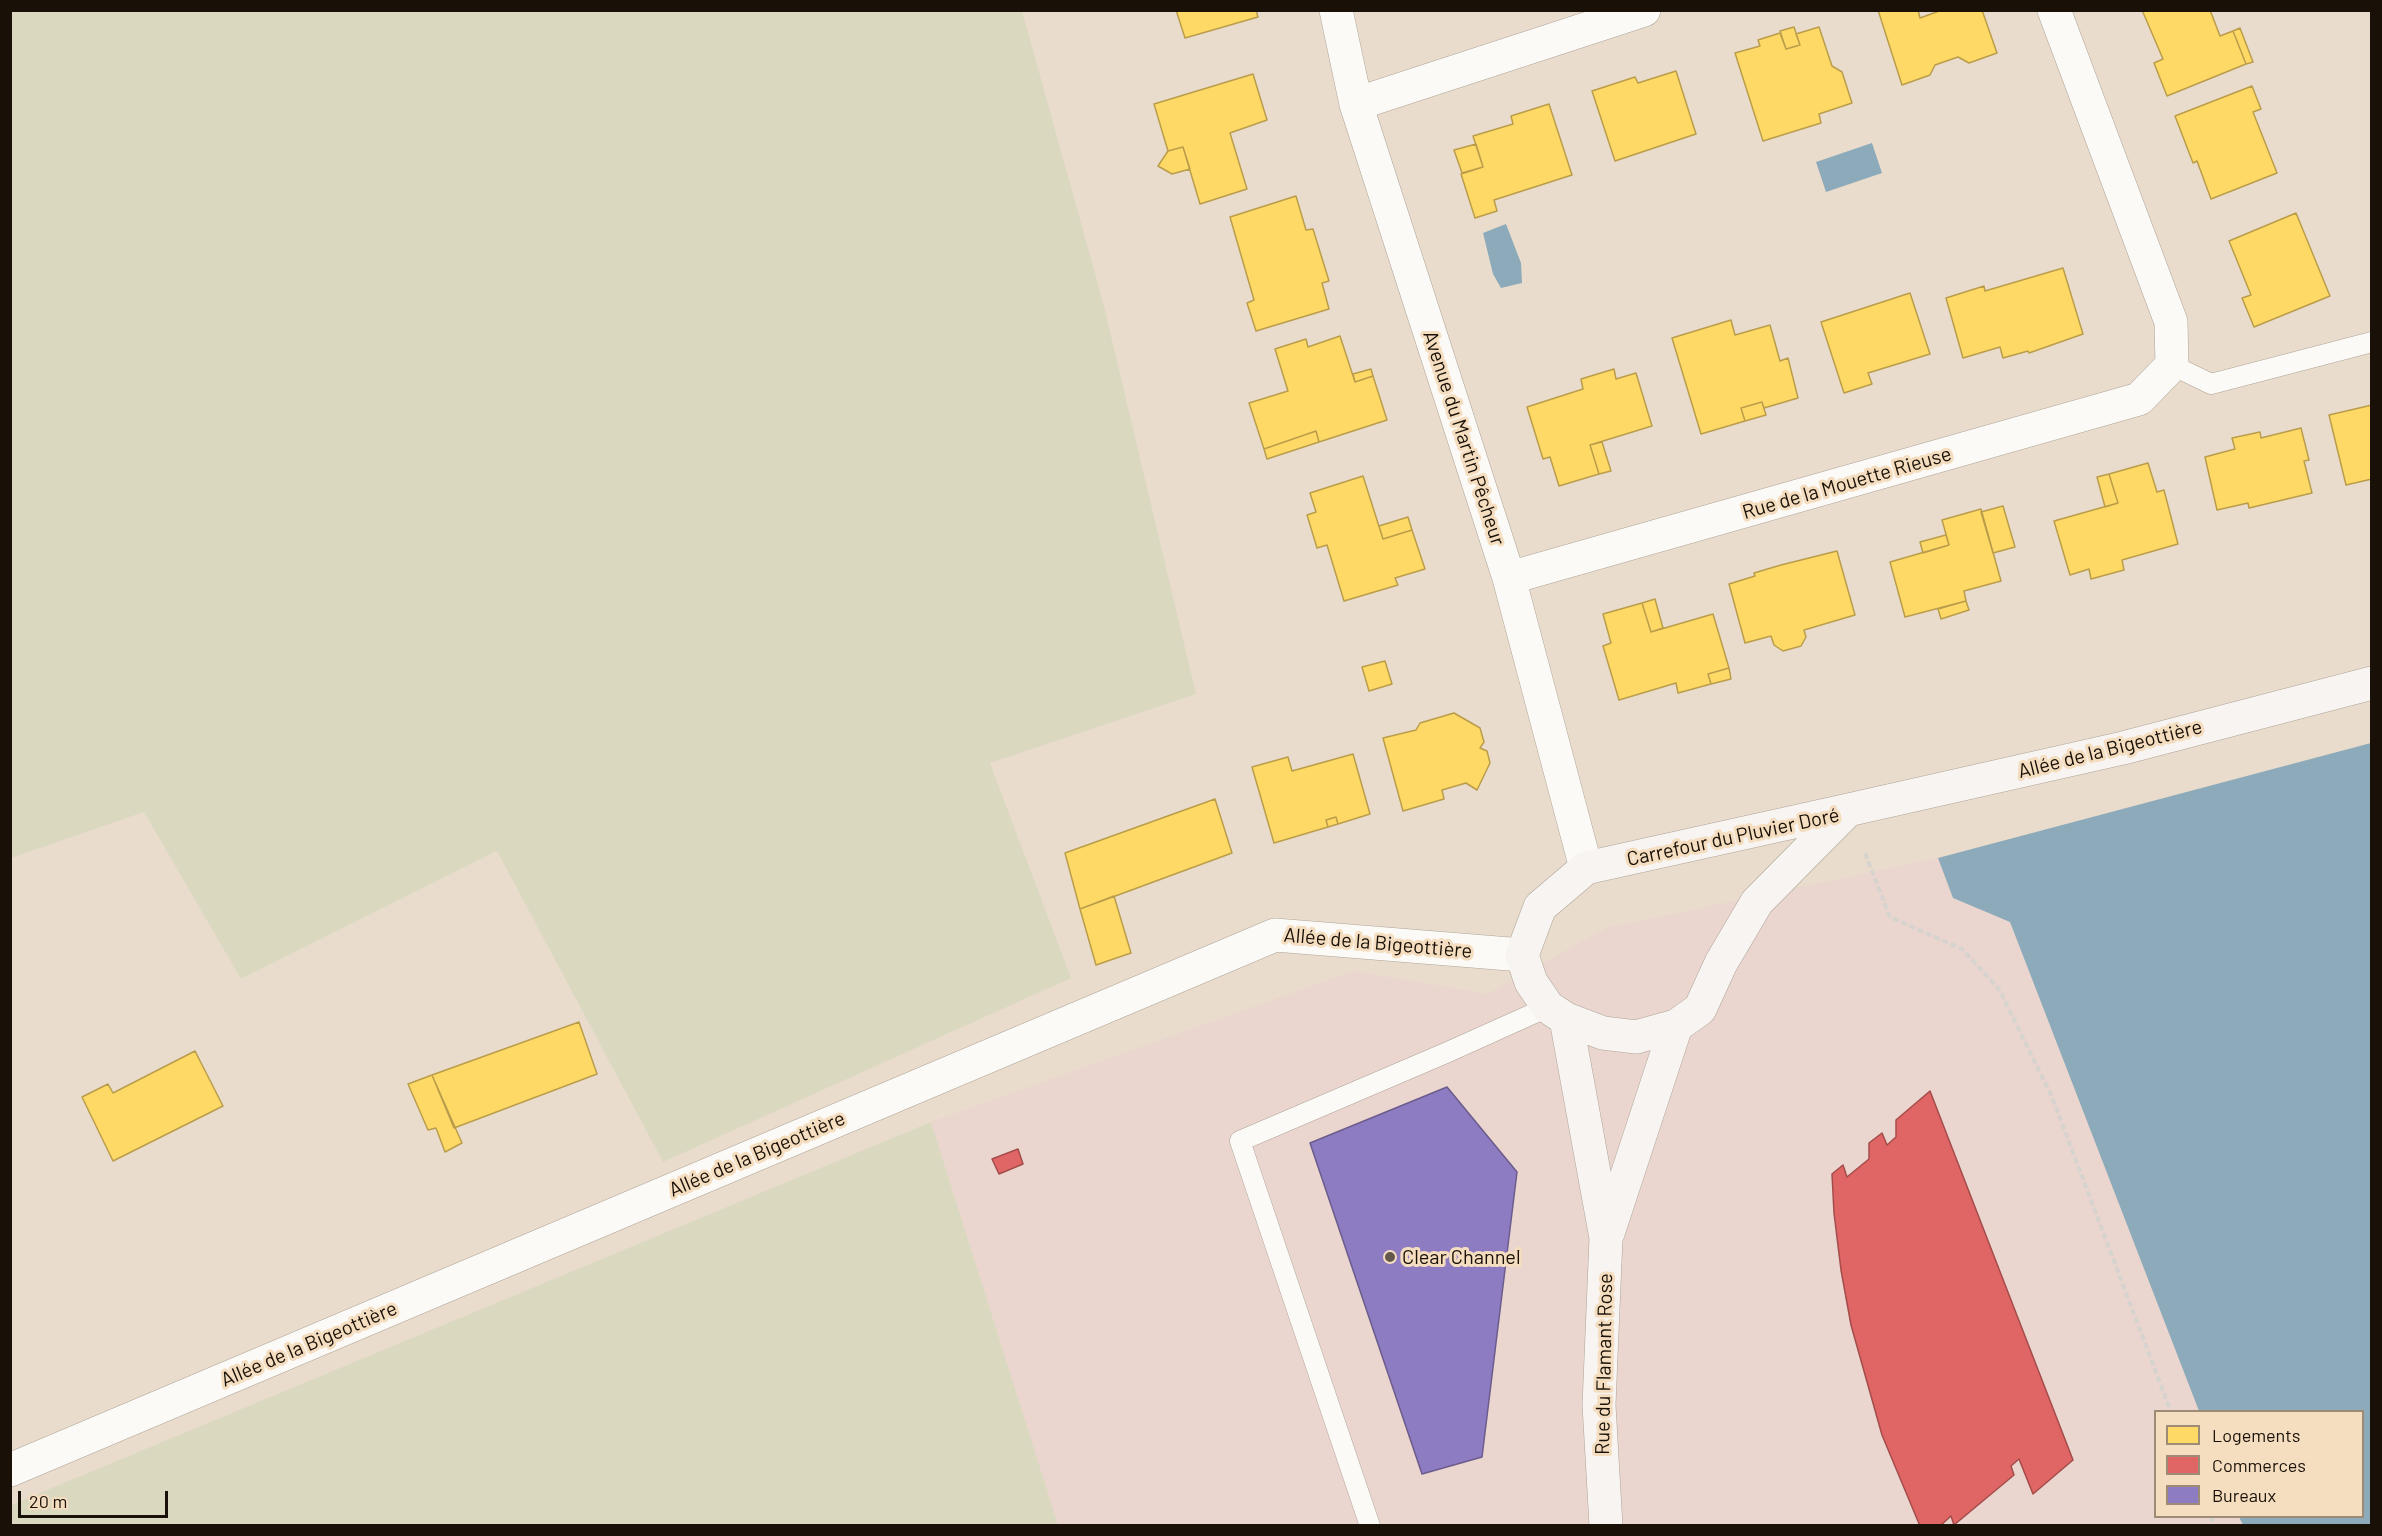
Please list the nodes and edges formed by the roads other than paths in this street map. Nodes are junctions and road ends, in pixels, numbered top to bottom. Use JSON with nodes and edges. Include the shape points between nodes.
{"nodes":[{"id":1,"x":1336,"y":10,"type":"edge"},
{"id":2,"x":1644,"y":10,"type":"edge"},
{"id":3,"x":2054,"y":10,"type":"edge"},
{"id":4,"x":1356,"y":104,"type":"junction"},
{"id":5,"x":2372,"y":342,"type":"edge"},
{"id":6,"x":2172,"y":366,"type":"junction"},
{"id":7,"x":1509,"y":578,"type":"junction"},
{"id":8,"x":2372,"y":683,"type":"edge"},
{"id":9,"x":1848,"y":810,"type":"junction"},
{"id":10,"x":1586,"y":868,"type":"junction"},
{"id":11,"x":1521,"y":955,"type":"junction"},
{"id":12,"x":1557,"y":1013,"type":"junction"},
{"id":13,"x":1676,"y":1026,"type":"junction"},
{"id":14,"x":1606,"y":1238,"type":"junction"},
{"id":15,"x":10,"y":1470,"type":"edge"},
{"id":16,"x":1370,"y":1526,"type":"edge"},
{"id":17,"x":1606,"y":1526,"type":"edge"}],
"edges":[{"from":1,"to":4,"type":"street","name":"Avenue du Martin Pêcheur"},
{"from":2,"to":4,"type":"street"},
{"from":3,"to":6,"type":"street","via":[[2172,322]]},
{"from":4,"to":7,"type":"street","name":"Avenue du Martin Pêcheur"},
{"from":5,"to":6,"type":"lane","via":[[2211,384]]},
{"from":6,"to":7,"type":"street","name":"Rue de la Mouette Rieuse","via":[[2139,399]]},
{"from":7,"to":10,"type":"street","name":"Avenue du Martin Pêcheur"},
{"from":8,"to":9,"type":"main road","name":"Allée de la Bigeottière","via":[[2123,748]]},
{"from":9,"to":10,"type":"main road","name":"Carrefour du Pluvier Doré"},
{"from":9,"to":13,"type":"main road","name":"Carrefour du Pluvier Doré","via":[[1757,902],[1721,963],[1700,1009]]},
{"from":10,"to":11,"type":"main road","name":"Carrefour du Pluvier Doré","via":[[1540,907]]},
{"from":11,"to":12,"type":"main road","via":[[1531,982]]},
{"from":11,"to":15,"type":"street","name":"Allée de la Bigeottière","via":[[1275,935]]},
{"from":12,"to":13,"type":"main road","name":"Carrefour du Pluvier Doré","via":[[1603,1033],[1636,1036]]},
{"from":12,"to":14,"type":"main road","name":"Rue du Flamant Rose"},
{"from":12,"to":16,"type":"lane","via":[[1448,1052],[1240,1141]]},
{"from":13,"to":14,"type":"main road","name":"Rue du Flamant Rose"},
{"from":14,"to":17,"type":"main road","name":"Rue du Flamant Rose","via":[[1599,1405]]}]}
